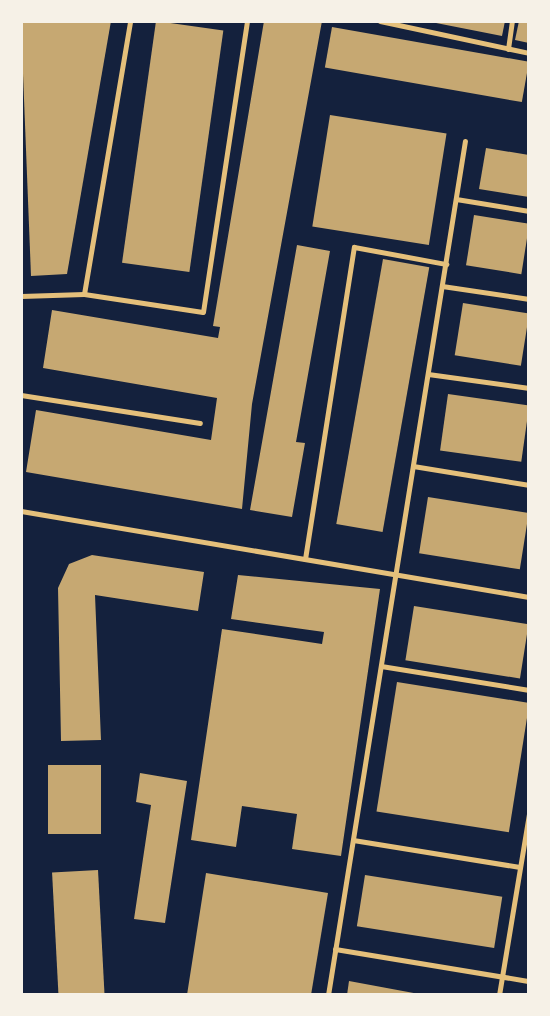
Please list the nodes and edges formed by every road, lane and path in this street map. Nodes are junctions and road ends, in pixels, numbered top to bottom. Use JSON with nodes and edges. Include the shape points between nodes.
{"nodes":[{"id":1,"x":130,"y":21,"type":"edge"},
{"id":2,"x":247,"y":21,"type":"edge"},
{"id":3,"x":380,"y":21,"type":"edge"},
{"id":4,"x":512,"y":21,"type":"edge"},
{"id":5,"x":508,"y":49,"type":"junction"},
{"id":6,"x":529,"y":53,"type":"edge"},
{"id":7,"x":466,"y":141,"type":"dead end"},
{"id":8,"x":456,"y":199,"type":"junction"},
{"id":9,"x":529,"y":211,"type":"edge"},
{"id":10,"x":446,"y":264,"type":"junction"},
{"id":11,"x":442,"y":286,"type":"junction"},
{"id":12,"x":85,"y":294,"type":"junction"},
{"id":13,"x":21,"y":296,"type":"edge"},
{"id":14,"x":529,"y":299,"type":"edge"},
{"id":15,"x":428,"y":373,"type":"junction"},
{"id":16,"x":529,"y":388,"type":"edge"},
{"id":17,"x":21,"y":395,"type":"edge"},
{"id":18,"x":200,"y":423,"type":"dead end"},
{"id":19,"x":413,"y":466,"type":"junction"},
{"id":20,"x":529,"y":485,"type":"edge"},
{"id":21,"x":21,"y":511,"type":"edge"},
{"id":22,"x":305,"y":559,"type":"junction"},
{"id":23,"x":396,"y":575,"type":"junction"},
{"id":24,"x":529,"y":597,"type":"edge"},
{"id":25,"x":381,"y":666,"type":"junction"},
{"id":26,"x":529,"y":690,"type":"edge"},
{"id":27,"x":529,"y":814,"type":"edge"},
{"id":28,"x":353,"y":840,"type":"junction"},
{"id":29,"x":520,"y":867,"type":"junction"},
{"id":30,"x":335,"y":949,"type":"junction"},
{"id":31,"x":502,"y":976,"type":"junction"},
{"id":32,"x":529,"y":981,"type":"edge"},
{"id":33,"x":328,"y":995,"type":"edge"},
{"id":34,"x":499,"y":995,"type":"edge"}],
"edges":[{"from":1,"to":12,"type":"lane"},
{"from":2,"to":12,"type":"lane","via":[[203,312]]},
{"from":3,"to":5,"type":"lane"},
{"from":4,"to":5,"type":"lane"},
{"from":5,"to":6,"type":"lane"},
{"from":7,"to":8,"type":"lane"},
{"from":8,"to":9,"type":"lane"},
{"from":8,"to":10,"type":"lane"},
{"from":10,"to":11,"type":"lane"},
{"from":10,"to":22,"type":"lane","via":[[354,247]]},
{"from":11,"to":14,"type":"lane"},
{"from":11,"to":15,"type":"lane"},
{"from":12,"to":13,"type":"lane"},
{"from":15,"to":16,"type":"lane"},
{"from":15,"to":19,"type":"lane"},
{"from":17,"to":18,"type":"lane"},
{"from":19,"to":20,"type":"lane"},
{"from":19,"to":23,"type":"lane"},
{"from":21,"to":22,"type":"lane"},
{"from":22,"to":23,"type":"lane"},
{"from":23,"to":24,"type":"lane"},
{"from":23,"to":25,"type":"lane"},
{"from":25,"to":26,"type":"lane"},
{"from":25,"to":28,"type":"lane"},
{"from":27,"to":29,"type":"lane"},
{"from":28,"to":29,"type":"lane"},
{"from":28,"to":30,"type":"lane"},
{"from":29,"to":31,"type":"lane"},
{"from":30,"to":31,"type":"lane"},
{"from":30,"to":33,"type":"lane"},
{"from":31,"to":32,"type":"lane"},
{"from":31,"to":34,"type":"lane"}]}
